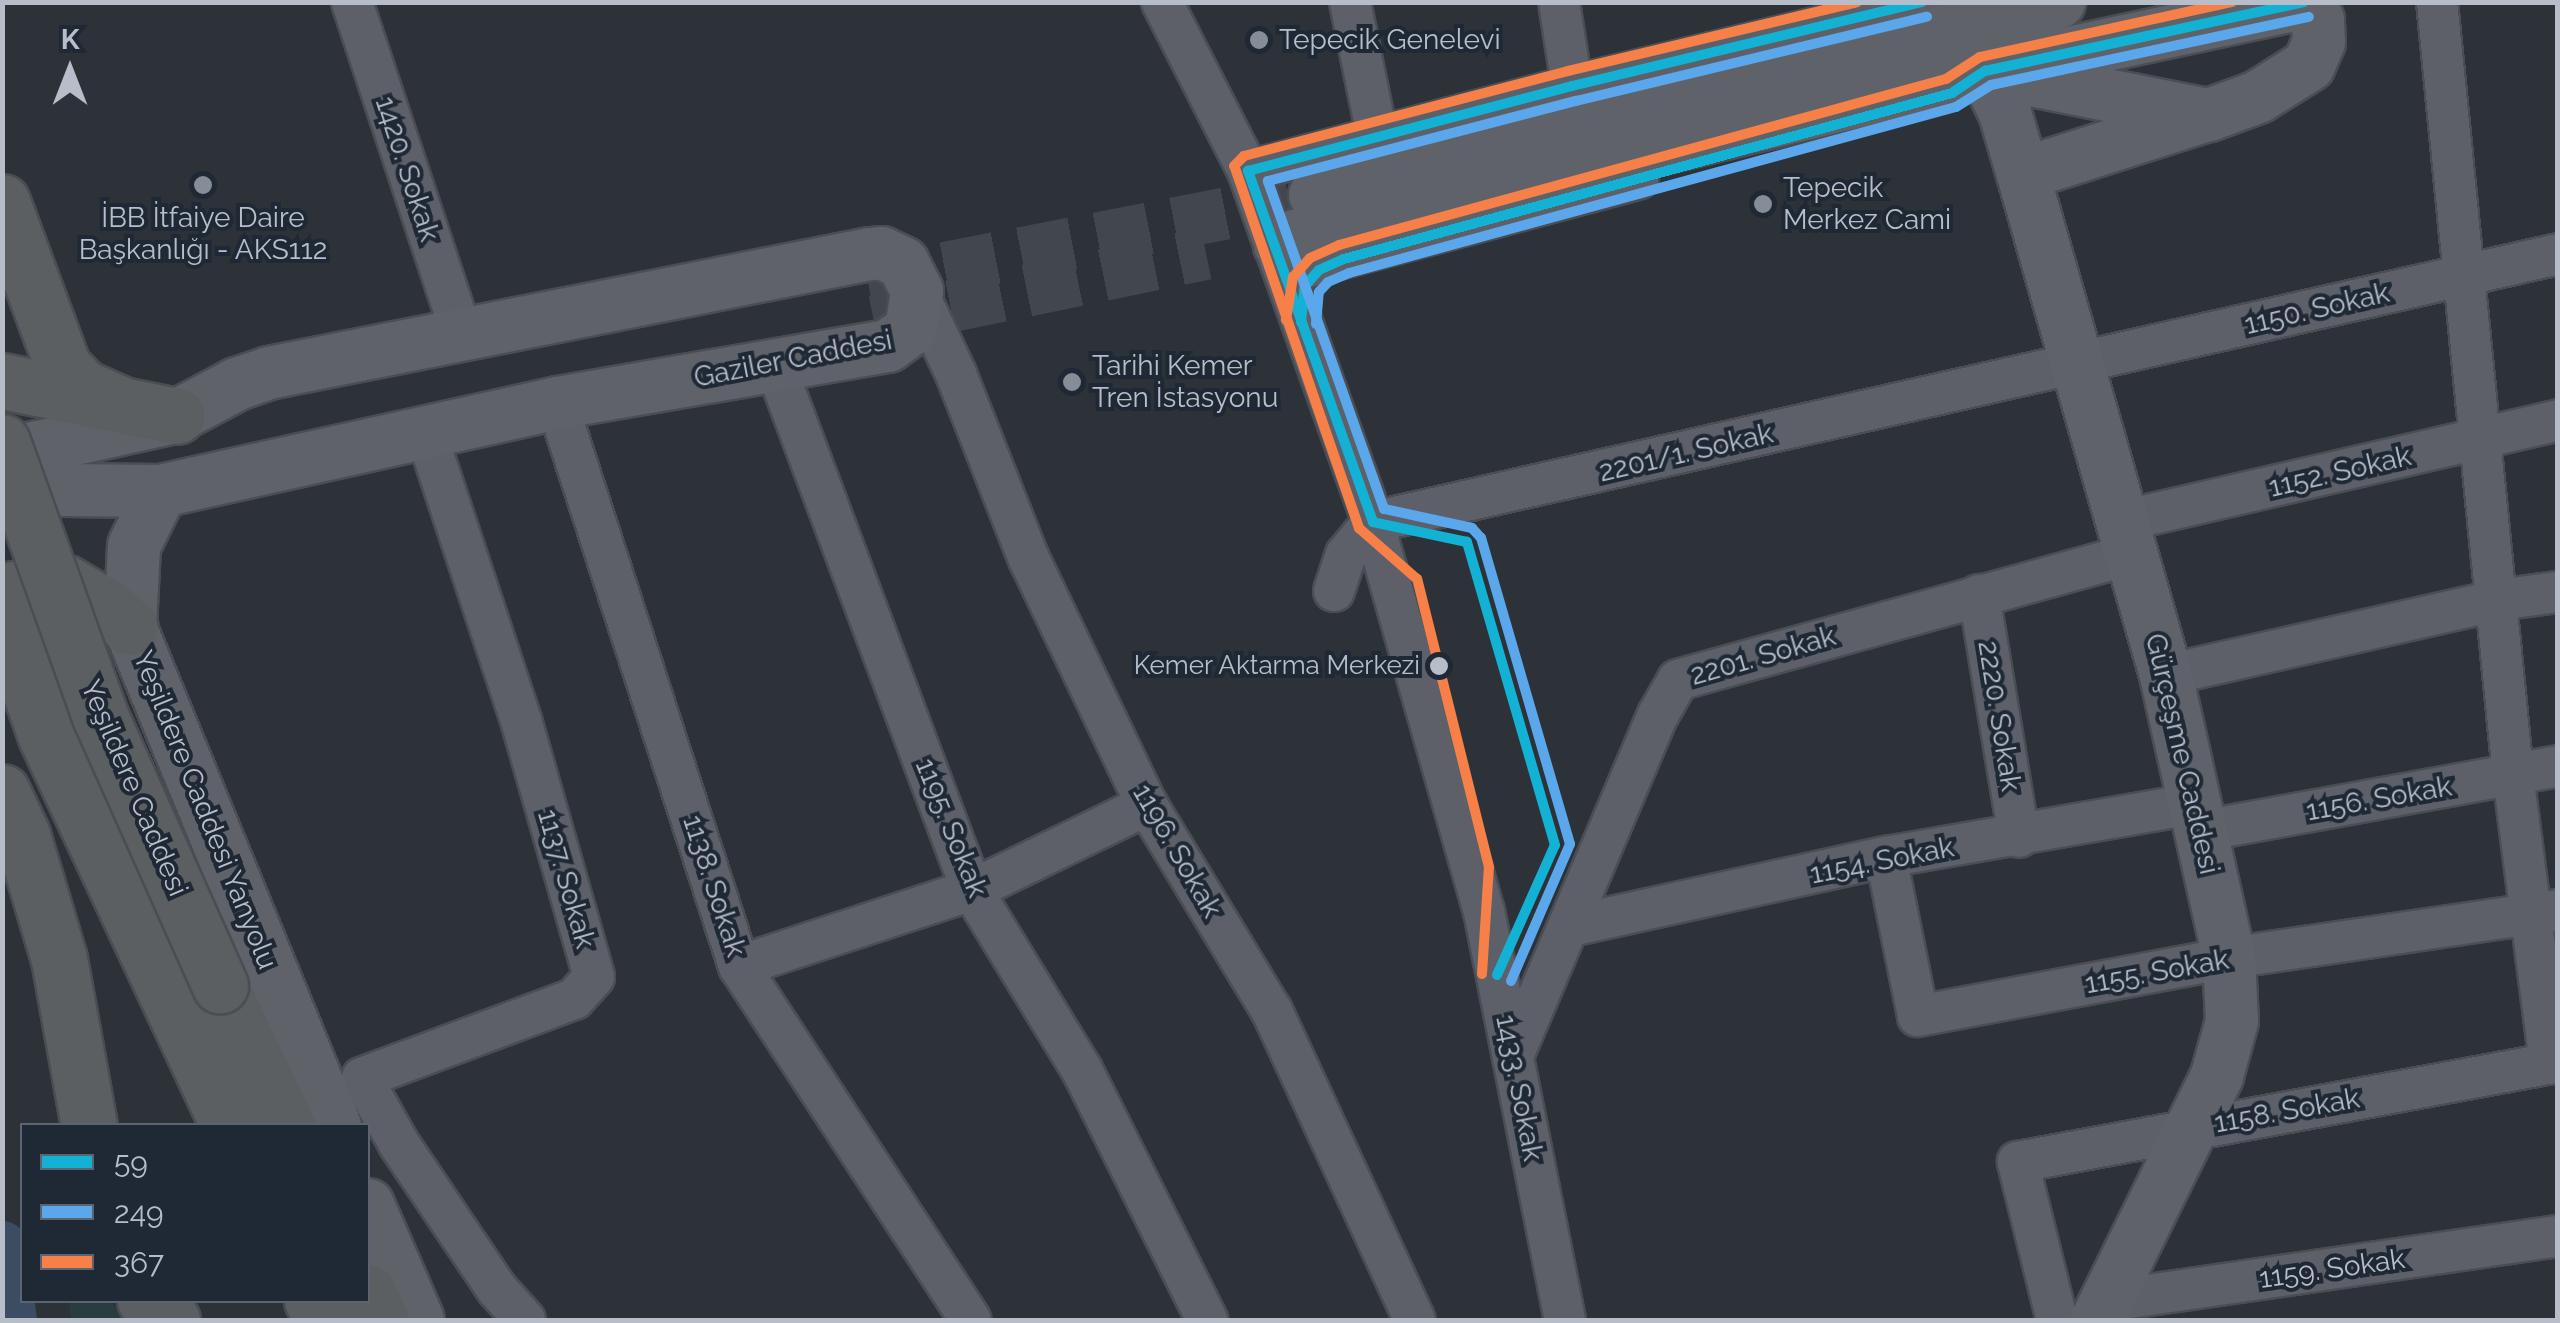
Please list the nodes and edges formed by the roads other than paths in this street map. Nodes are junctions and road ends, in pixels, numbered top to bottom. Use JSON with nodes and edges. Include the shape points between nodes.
{"nodes":[{"id":1,"x":352,"y":2,"type":"edge"},
{"id":2,"x":1162,"y":2,"type":"edge"},
{"id":3,"x":1350,"y":2,"type":"edge"},
{"id":4,"x":1559,"y":2,"type":"edge"},
{"id":5,"x":2059,"y":2,"type":"edge"},
{"id":6,"x":2308,"y":2,"type":"edge"},
{"id":7,"x":2437,"y":2,"type":"edge"},
{"id":8,"x":1922,"y":3,"type":"edge"},
{"id":9,"x":1782,"y":19,"type":"edge"},
{"id":10,"x":1985,"y":70,"type":"junction"},
{"id":11,"x":1572,"y":86,"type":"junction"},
{"id":12,"x":2209,"y":114,"type":"junction"},
{"id":13,"x":1378,"y":135,"type":"junction"},
{"id":14,"x":2023,"y":174,"type":"junction"},
{"id":15,"x":2,"y":202,"type":"edge"},
{"id":16,"x":1276,"y":214,"type":"junction"},
{"id":17,"x":2558,"y":254,"type":"edge"},
{"id":18,"x":1344,"y":260,"type":"junction"},
{"id":19,"x":2464,"y":275,"type":"junction"},
{"id":20,"x":889,"y":309,"type":"junction"},
{"id":21,"x":1302,"y":322,"type":"junction"},
{"id":22,"x":462,"y":335,"type":"junction"},
{"id":23,"x":775,"y":365,"type":"junction"},
{"id":24,"x":2078,"y":366,"type":"junction"},
{"id":25,"x":956,"y":374,"type":"junction"},
{"id":26,"x":2,"y":381,"type":"edge"},
{"id":27,"x":557,"y":402,"type":"junction"},
{"id":28,"x":120,"y":404,"type":"junction"},
{"id":29,"x":178,"y":416,"type":"junction"},
{"id":30,"x":2558,"y":420,"type":"edge"},
{"id":31,"x":425,"y":430,"type":"junction"},
{"id":32,"x":2482,"y":439,"type":"junction"},
{"id":33,"x":2,"y":442,"type":"edge"},
{"id":34,"x":2,"y":455,"type":"edge"},
{"id":35,"x":63,"y":490,"type":"junction"},
{"id":36,"x":162,"y":491,"type":"junction"},
{"id":37,"x":2,"y":504,"type":"edge"},
{"id":38,"x":1373,"y":522,"type":"junction"},
{"id":39,"x":2126,"y":538,"type":"junction"},
{"id":40,"x":1334,"y":590,"type":"dead end"},
{"id":41,"x":2558,"y":592,"type":"edge"},
{"id":42,"x":1979,"y":595,"type":"junction"},
{"id":43,"x":2,"y":596,"type":"edge"},
{"id":44,"x":2498,"y":600,"type":"junction"},
{"id":45,"x":2,"y":610,"type":"edge"},
{"id":46,"x":130,"y":628,"type":"junction"},
{"id":47,"x":2166,"y":675,"type":"junction"},
{"id":48,"x":2558,"y":766,"type":"edge"},
{"id":49,"x":2512,"y":775,"type":"junction"},
{"id":50,"x":2,"y":792,"type":"edge"},
{"id":51,"x":1147,"y":804,"type":"junction"},
{"id":52,"x":2198,"y":817,"type":"junction"},
{"id":53,"x":2019,"y":837,"type":"junction"},
{"id":54,"x":1886,"y":857,"type":"junction"},
{"id":55,"x":972,"y":890,"type":"junction"},
{"id":56,"x":2544,"y":911,"type":"edge"},
{"id":57,"x":1571,"y":926,"type":"junction"},
{"id":58,"x":2229,"y":958,"type":"junction"},
{"id":59,"x":739,"y":966,"type":"junction"},
{"id":60,"x":195,"y":995,"type":"junction"},
{"id":61,"x":1512,"y":1056,"type":"junction"},
{"id":62,"x":2554,"y":1063,"type":"edge"},
{"id":63,"x":88,"y":1123,"type":"edge"},
{"id":64,"x":228,"y":1123,"type":"edge"},
{"id":65,"x":285,"y":1123,"type":"edge"},
{"id":66,"x":334,"y":1123,"type":"edge"},
{"id":67,"x":2193,"y":1128,"type":"junction"},
{"id":68,"x":370,"y":1210,"type":"edge"},
{"id":69,"x":2558,"y":1236,"type":"edge"},
{"id":70,"x":370,"y":1296,"type":"edge"},
{"id":71,"x":149,"y":1303,"type":"edge"},
{"id":72,"x":2102,"y":1311,"type":"edge"},
{"id":73,"x":172,"y":1320,"type":"edge"},
{"id":74,"x":381,"y":1320,"type":"edge"},
{"id":75,"x":418,"y":1320,"type":"edge"},
{"id":76,"x":526,"y":1320,"type":"edge"},
{"id":77,"x":971,"y":1320,"type":"edge"},
{"id":78,"x":1207,"y":1320,"type":"edge"},
{"id":79,"x":1414,"y":1320,"type":"edge"},
{"id":80,"x":1564,"y":1320,"type":"edge"},
{"id":81,"x":2058,"y":1320,"type":"edge"}],
"edges":[{"from":1,"to":22,"type":"street","name":"1420. Sokak"},
{"from":2,"to":16,"type":"street","name":"1433. Sokak"},
{"from":3,"to":13,"type":"street"},
{"from":4,"to":11,"type":"street"},
{"from":5,"to":16,"type":"main road"},
{"from":6,"to":10,"type":"main road"},
{"from":6,"to":12,"type":"main road","via":[[2319,42],[2309,65],[2258,97]]},
{"from":7,"to":19,"type":"street"},
{"from":8,"to":9,"type":"street"},
{"from":9,"to":11,"type":"street"},
{"from":10,"to":12,"type":"main road"},
{"from":10,"to":14,"type":"main road","name":"Gürçeşme Caddesi"},
{"from":10,"to":16,"type":"main road"},
{"from":10,"to":18,"type":"street","via":[[1952,93]]},
{"from":11,"to":13,"type":"street"},
{"from":12,"to":14,"type":"main road"},
{"from":13,"to":16,"type":"street"},
{"from":14,"to":24,"type":"main road","name":"Gürçeşme Caddesi"},
{"from":15,"to":28,"type":"highway","via":[[63,367],[82,387]]},
{"from":16,"to":18,"type":"street","via":[[1289,266]]},
{"from":16,"to":21,"type":"street","name":"1433. Sokak"},
{"from":17,"to":19,"type":"street","name":"1150. Sokak"},
{"from":18,"to":21,"type":"street","via":[[1319,270],[1306,286]]},
{"from":19,"to":24,"type":"street","name":"1150. Sokak"},
{"from":19,"to":32,"type":"street"},
{"from":20,"to":22,"type":"main road","via":[[903,263],[882,253]]},
{"from":20,"to":23,"type":"main road","name":"Gaziler Caddesi"},
{"from":20,"to":25,"type":"street","name":"1196. Sokak"},
{"from":20,"to":25,"type":"street"},
{"from":20,"to":29,"type":"main road","via":[[462,367]]},
{"from":20,"to":35,"type":"main road","name":"Gaziler Caddesi"},
{"from":21,"to":38,"type":"street","name":"1433. Sokak"},
{"from":22,"to":29,"type":"main road","via":[[270,373]]},
{"from":23,"to":27,"type":"main road","name":"Gaziler Caddesi"},
{"from":23,"to":55,"type":"street","name":"1195. Sokak"},
{"from":24,"to":38,"type":"street","name":"2201/1. Sokak"},
{"from":24,"to":39,"type":"main road","name":"Gürçeşme Caddesi"},
{"from":25,"to":51,"type":"street","name":"1196. Sokak","via":[[1029,559]]},
{"from":26,"to":28,"type":"highway"},
{"from":27,"to":31,"type":"main road","name":"Gaziler Caddesi"},
{"from":27,"to":59,"type":"street","name":"1138. Sokak"},
{"from":28,"to":29,"type":"highway"},
{"from":29,"to":34,"type":"main road"},
{"from":30,"to":32,"type":"street","name":"1152. Sokak"},
{"from":31,"to":36,"type":"main road","name":"Gaziler Caddesi"},
{"from":31,"to":76,"type":"street","name":"1137. Sokak","via":[[520,720],[594,977],[574,999],[362,1078],[496,1288]]},
{"from":32,"to":39,"type":"street","name":"1152. Sokak"},
{"from":32,"to":44,"type":"street"},
{"from":33,"to":60,"type":"highway","name":"Yeşildere Caddesi","bridge":true},
{"from":35,"to":36,"type":"main road","name":"Gaziler Caddesi"},
{"from":35,"to":37,"type":"main road","name":"Gaziler Caddesi"},
{"from":36,"to":46,"type":"main road","name":"Yeşildere Caddesi Yanyolu","via":[[134,546]]},
{"from":38,"to":40,"type":"street","via":[[1346,554]]},
{"from":38,"to":61,"type":"street","name":"1433. Sokak","via":[[1484,911]]},
{"from":39,"to":42,"type":"street","name":"2201. Sokak"},
{"from":39,"to":47,"type":"main road","name":"Gürçeşme Caddesi"},
{"from":41,"to":44,"type":"street"},
{"from":42,"to":53,"type":"street","name":"2220. Sokak"},
{"from":42,"to":57,"type":"street","name":"2201. Sokak","via":[[1678,680]]},
{"from":43,"to":46,"type":"highway","via":[[36,584],[66,584]]},
{"from":44,"to":47,"type":"street"},
{"from":44,"to":49,"type":"street"},
{"from":45,"to":60,"type":"highway","name":"Yeşildere Caddesi","via":[[46,736]]},
{"from":46,"to":66,"type":"main road","name":"Yeşildere Caddesi Yanyolu"},
{"from":47,"to":52,"type":"main road","name":"Gürçeşme Caddesi"},
{"from":48,"to":49,"type":"street","name":"1156. Sokak"},
{"from":49,"to":52,"type":"street","name":"1156. Sokak"},
{"from":49,"to":56,"type":"street"},
{"from":50,"to":63,"type":"highway","via":[[22,835],[59,960]]},
{"from":51,"to":55,"type":"street"},
{"from":51,"to":79,"type":"street","name":"1196. Sokak","via":[[1272,1010]]},
{"from":52,"to":53,"type":"street","name":"1154. Sokak"},
{"from":52,"to":58,"type":"main road","name":"Gürçeşme Caddesi"},
{"from":53,"to":54,"type":"street","name":"1154. Sokak"},
{"from":54,"to":57,"type":"street","name":"1154. Sokak"},
{"from":54,"to":58,"type":"street","name":"1155. Sokak","via":[[1918,1016]]},
{"from":55,"to":59,"type":"street"},
{"from":55,"to":78,"type":"street","name":"1195. Sokak","via":[[1082,1070]]},
{"from":56,"to":58,"type":"street","name":"1155. Sokak"},
{"from":56,"to":62,"type":"street"},
{"from":57,"to":61,"type":"street","name":"2201. Sokak"},
{"from":58,"to":67,"type":"main road","name":"Gürçeşme Caddesi","via":[[2232,1022]]},
{"from":59,"to":77,"type":"street","name":"1138. Sokak"},
{"from":60,"to":64,"type":"highway","name":"Yeşildere Caddesi"},
{"from":60,"to":65,"type":"highway","name":"Yeşildere Caddesi"},
{"from":61,"to":80,"type":"street","name":"1433. Sokak"},
{"from":62,"to":67,"type":"street","name":"1158. Sokak"},
{"from":67,"to":72,"type":"main road","name":"Gürçeşme Caddesi"},
{"from":67,"to":81,"type":"street","name":"1158. Sokak","via":[[2018,1162]]},
{"from":68,"to":75,"type":"main road"},
{"from":69,"to":72,"type":"street","name":"1159. Sokak"},
{"from":70,"to":74,"type":"highway"},
{"from":71,"to":73,"type":"highway"}]}
